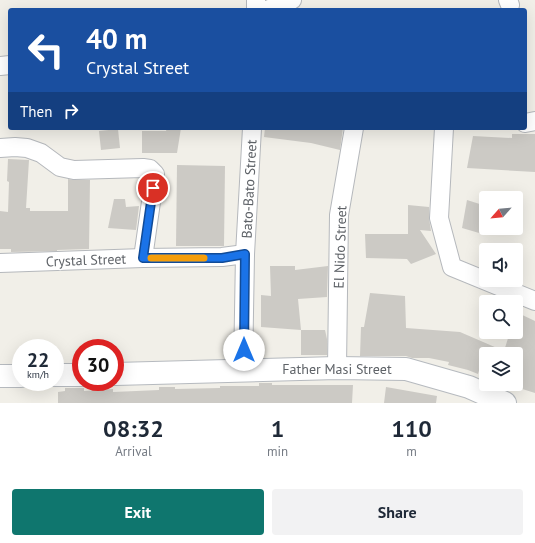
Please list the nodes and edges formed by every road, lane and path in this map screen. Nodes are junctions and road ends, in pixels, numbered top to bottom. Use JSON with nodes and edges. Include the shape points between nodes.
{"nodes":[{"id":1,"x":292,"y":0,"type":"edge"},
{"id":2,"x":272,"y":8,"type":"edge"},
{"id":3,"x":252,"y":130,"type":"edge"},
{"id":4,"x":354,"y":130,"type":"edge"},
{"id":5,"x":444,"y":130,"type":"edge"},
{"id":6,"x":0,"y":148,"type":"edge"},
{"id":7,"x":245,"y":254,"type":"junction"},
{"id":8,"x":143,"y":258,"type":"junction"},
{"id":9,"x":0,"y":263,"type":"edge"},
{"id":10,"x":535,"y":301,"type":"edge"},
{"id":11,"x":337,"y":368,"type":"junction"},
{"id":12,"x":244,"y":371,"type":"junction"},
{"id":13,"x":124,"y":374,"type":"edge"},
{"id":14,"x":0,"y":376,"type":"edge"},
{"id":15,"x":12,"y":376,"type":"edge"},
{"id":16,"x":505,"y":403,"type":"edge"}],
"edges":[{"from":1,"to":2,"type":"street"},
{"from":3,"to":7,"type":"street","name":"Bato-Bato Street"},
{"from":4,"to":11,"type":"street","name":"El Nido Street","via":[[339,215]]},
{"from":5,"to":10,"type":"street","via":[[439,218],[452,267]]},
{"from":6,"to":8,"type":"street","via":[[27,148],[41,154],[60,168],[74,170],[150,169],[155,174]]},
{"from":7,"to":8,"type":"street","name":"Crystal Street","via":[[222,258]]},
{"from":7,"to":12,"type":"street","name":"Bato-Bato Street"},
{"from":8,"to":9,"type":"street","name":"Crystal Street"},
{"from":11,"to":12,"type":"street","name":"Father Masi Street"},
{"from":11,"to":16,"type":"street","name":"Father Masi Street","via":[[406,369],[469,387]]},
{"from":12,"to":13,"type":"street","name":"Father Masi Street"},
{"from":14,"to":15,"type":"street"}]}
